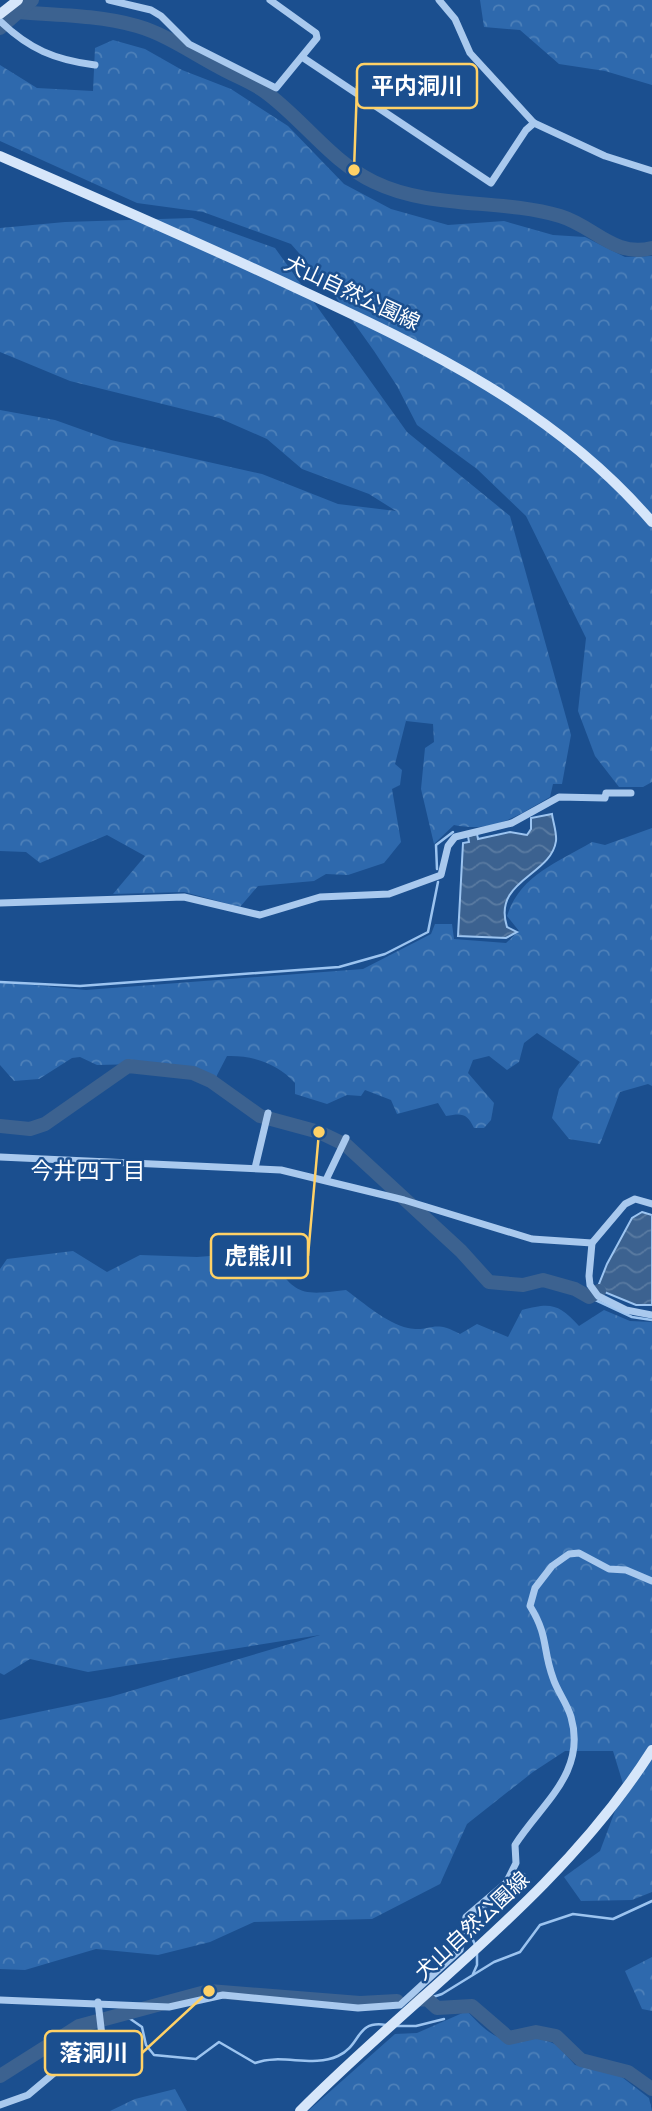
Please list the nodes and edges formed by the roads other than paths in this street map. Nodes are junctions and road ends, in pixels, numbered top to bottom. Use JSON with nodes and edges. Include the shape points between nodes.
{"nodes":[{"id":1,"x":18,"y":0,"type":"edge"},
{"id":2,"x":110,"y":0,"type":"edge"},
{"id":3,"x":270,"y":0,"type":"edge"},
{"id":4,"x":439,"y":0,"type":"edge"},
{"id":5,"x":0,"y":14,"type":"edge"},
{"id":6,"x":0,"y":21,"type":"edge"},
{"id":7,"x":302,"y":57,"type":"junction"},
{"id":8,"x":95,"y":65,"type":"dead end"},
{"id":9,"x":534,"y":123,"type":"junction"},
{"id":10,"x":0,"y":156,"type":"edge"},
{"id":11,"x":652,"y":171,"type":"edge"},
{"id":12,"x":652,"y":522,"type":"edge"},
{"id":13,"x":631,"y":793,"type":"dead end"},
{"id":14,"x":0,"y":903,"type":"edge"},
{"id":15,"x":268,"y":1113,"type":"dead end"},
{"id":16,"x":345,"y":1138,"type":"dead end"},
{"id":17,"x":0,"y":1157,"type":"edge"},
{"id":18,"x":255,"y":1168,"type":"junction"},
{"id":19,"x":326,"y":1180,"type":"junction"},
{"id":20,"x":652,"y":1204,"type":"edge"},
{"id":21,"x":592,"y":1243,"type":"junction"},
{"id":22,"x":652,"y":1315,"type":"edge"},
{"id":23,"x":652,"y":1581,"type":"edge"},
{"id":24,"x":652,"y":1750,"type":"edge"},
{"id":25,"x":0,"y":2000,"type":"edge"},
{"id":26,"x":98,"y":2002,"type":"junction"},
{"id":27,"x":0,"y":2105,"type":"edge"},
{"id":28,"x":300,"y":2111,"type":"edge"}],
"edges":[{"from":1,"to":5,"type":"main road"},
{"from":2,"to":7,"type":"street","via":[[158,13],[190,44],[273,88],[282,85]]},
{"from":3,"to":7,"type":"street","via":[[316,33]]},
{"from":4,"to":9,"type":"street","via":[[456,19],[470,53]]},
{"from":6,"to":8,"type":"street","via":[[49,57]]},
{"from":7,"to":9,"type":"street","via":[[491,183]]},
{"from":9,"to":11,"type":"street","via":[[605,156]]},
{"from":10,"to":12,"type":"main road","name":"犬山自然公園線","via":[[406,338],[481,379],[588,457]]},
{"from":13,"to":14,"type":"street","via":[[606,793],[605,798],[559,797],[512,823],[456,837],[448,846],[441,874],[390,894],[320,897],[260,915],[184,897]]},
{"from":15,"to":18,"type":"street"},
{"from":16,"to":19,"type":"street"},
{"from":17,"to":18,"type":"street"},
{"from":18,"to":19,"type":"street"},
{"from":19,"to":21,"type":"street","via":[[532,1238]]},
{"from":20,"to":21,"type":"street","via":[[630,1200]]},
{"from":21,"to":22,"type":"street","via":[[589,1276],[595,1293],[626,1310]]},
{"from":23,"to":26,"type":"street","via":[[626,1570],[609,1569],[579,1553],[562,1556],[535,1588],[530,1606],[546,1637],[553,1679],[571,1717],[574,1759],[547,1806],[515,1845],[516,1863],[506,1883],[466,1917],[460,1950],[400,2005],[358,2008],[223,1995],[169,2007]]},
{"from":24,"to":28,"type":"main road","name":"犬山自然公園線","via":[[586,1840],[498,1931]]},
{"from":25,"to":26,"type":"street","via":[[56,2005]]},
{"from":26,"to":27,"type":"street","via":[[104,2053],[66,2063],[28,2095]]}]}
